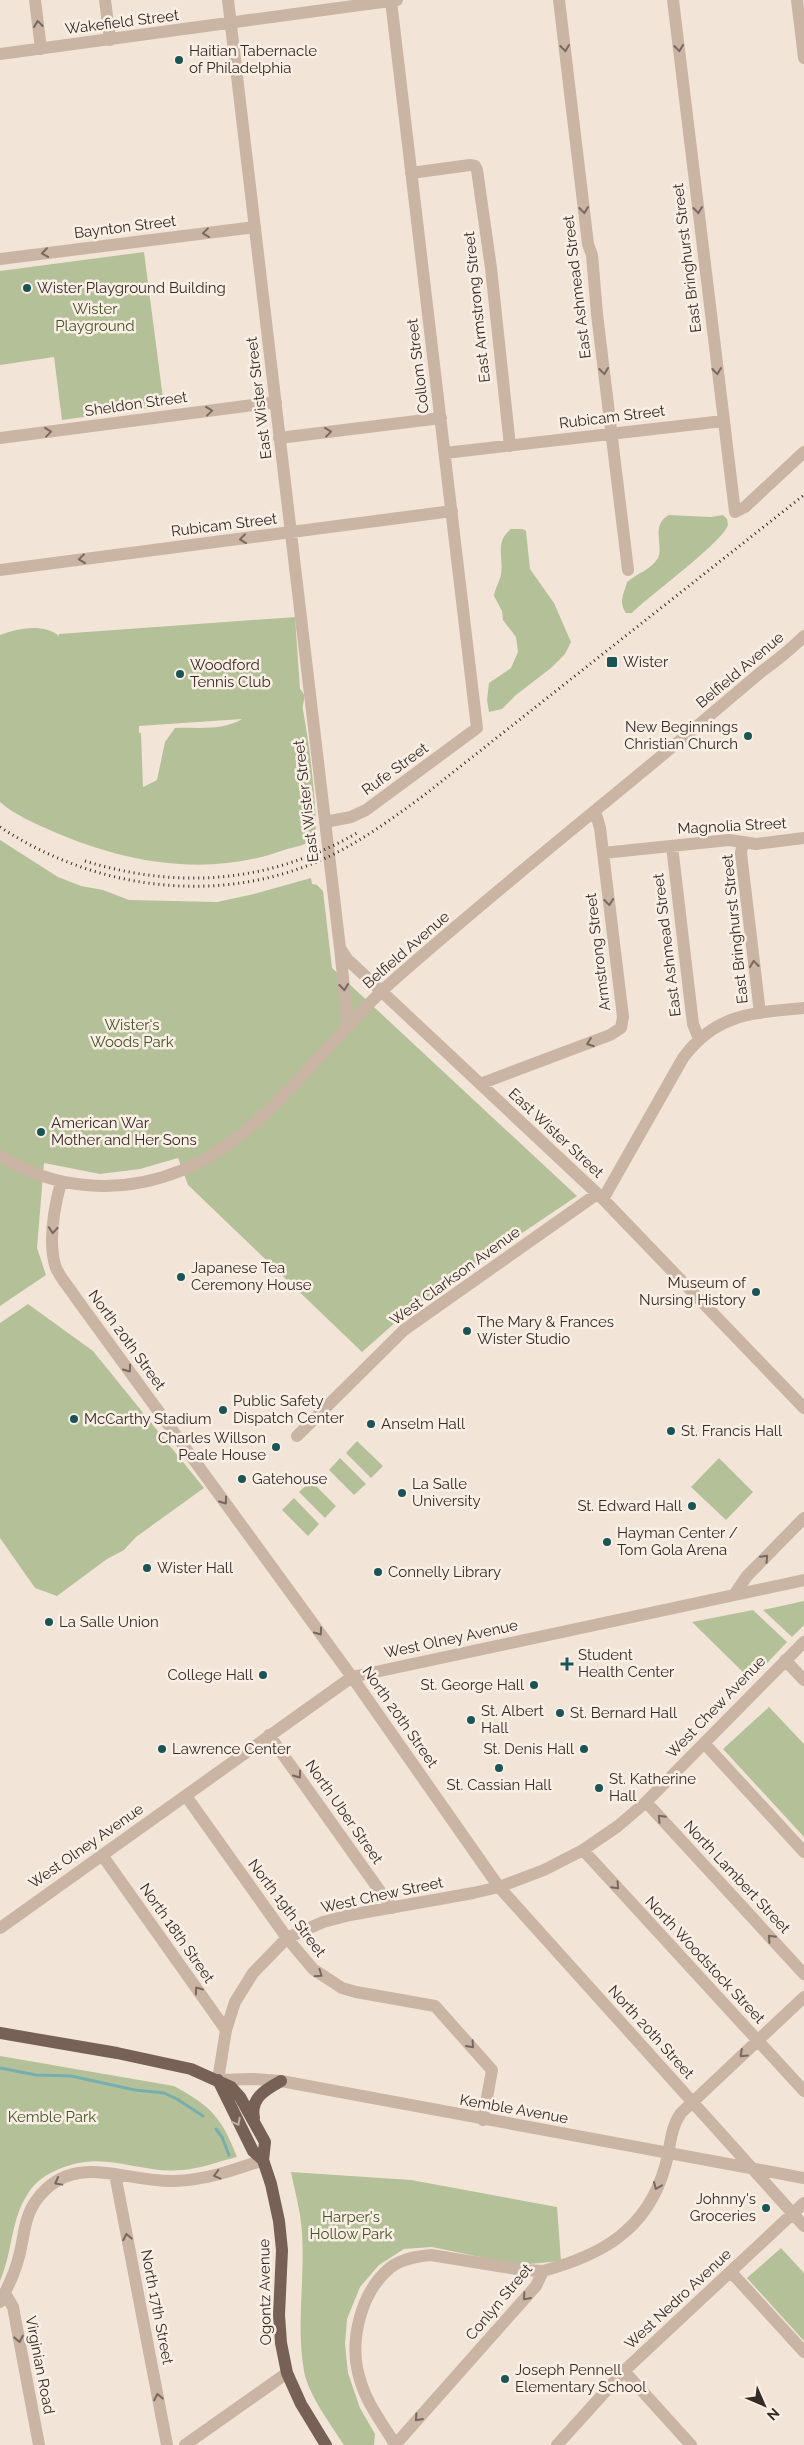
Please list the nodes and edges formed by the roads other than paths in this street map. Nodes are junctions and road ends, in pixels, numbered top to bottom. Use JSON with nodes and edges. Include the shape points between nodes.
{"nodes":[{"id":1,"x":35,"y":0,"type":"edge"},
{"id":2,"x":105,"y":0,"type":"edge"},
{"id":3,"x":228,"y":0,"type":"edge"},
{"id":4,"x":394,"y":0,"type":"edge"},
{"id":5,"x":559,"y":0,"type":"edge"},
{"id":6,"x":673,"y":0,"type":"edge"},
{"id":7,"x":797,"y":0,"type":"edge"},
{"id":8,"x":230,"y":23,"type":"junction"},
{"id":9,"x":110,"y":40,"type":"junction"},
{"id":10,"x":41,"y":48,"type":"junction"},
{"id":11,"x":0,"y":54,"type":"edge"},
{"id":12,"x":804,"y":58,"type":"edge"},
{"id":13,"x":411,"y":172,"type":"junction"},
{"id":14,"x":255,"y":226,"type":"junction"},
{"id":15,"x":0,"y":259,"type":"edge"},
{"id":16,"x":276,"y":402,"type":"junction"},
{"id":17,"x":441,"y":418,"type":"junction"},
{"id":18,"x":723,"y":421,"type":"junction"},
{"id":19,"x":612,"y":434,"type":"junction"},
{"id":20,"x":0,"y":438,"type":"edge"},
{"id":21,"x":279,"y":438,"type":"junction"},
{"id":22,"x":510,"y":446,"type":"junction"},
{"id":23,"x":804,"y":452,"type":"edge"},
{"id":24,"x":445,"y":453,"type":"junction"},
{"id":25,"x":452,"y":511,"type":"junction"},
{"id":26,"x":291,"y":532,"type":"junction"},
{"id":27,"x":0,"y":570,"type":"edge"},
{"id":28,"x":628,"y":570,"type":"dead end"},
{"id":29,"x":804,"y":636,"type":"edge"},
{"id":30,"x":477,"y":728,"type":"joint"},
{"id":31,"x":595,"y":811,"type":"junction"},
{"id":32,"x":325,"y":822,"type":"junction"},
{"id":33,"x":804,"y":838,"type":"edge"},
{"id":34,"x":743,"y":842,"type":"junction"},
{"id":35,"x":672,"y":846,"type":"junction"},
{"id":36,"x":603,"y":853,"type":"junction"},
{"id":37,"x":340,"y":948,"type":"junction"},
{"id":38,"x":382,"y":991,"type":"junction"},
{"id":39,"x":804,"y":1008,"type":"edge"},
{"id":40,"x":760,"y":1013,"type":"junction"},
{"id":41,"x":348,"y":1027,"type":"junction"},
{"id":42,"x":699,"y":1039,"type":"junction"},
{"id":43,"x":480,"y":1084,"type":"junction"},
{"id":44,"x":0,"y":1156,"type":"edge"},
{"id":45,"x":60,"y":1182,"type":"junction"},
{"id":46,"x":600,"y":1196,"type":"junction"},
{"id":47,"x":804,"y":1408,"type":"edge"},
{"id":48,"x":297,"y":1436,"type":"dead end"},
{"id":49,"x":804,"y":1518,"type":"edge"},
{"id":50,"x":804,"y":1580,"type":"edge"},
{"id":51,"x":734,"y":1595,"type":"junction"},
{"id":52,"x":804,"y":1642,"type":"edge"},
{"id":53,"x":785,"y":1660,"type":"junction"},
{"id":54,"x":352,"y":1677,"type":"junction"},
{"id":55,"x":804,"y":1680,"type":"edge"},
{"id":56,"x":269,"y":1735,"type":"junction"},
{"id":57,"x":704,"y":1744,"type":"junction"},
{"id":58,"x":186,"y":1796,"type":"junction"},
{"id":59,"x":646,"y":1802,"type":"junction"},
{"id":60,"x":583,"y":1850,"type":"junction"},
{"id":61,"x":804,"y":1852,"type":"edge"},
{"id":62,"x":102,"y":1855,"type":"junction"},
{"id":63,"x":499,"y":1887,"type":"junction"},
{"id":64,"x":392,"y":1908,"type":"junction"},
{"id":65,"x":0,"y":1928,"type":"edge"},
{"id":66,"x":287,"y":1938,"type":"junction"},
{"id":67,"x":804,"y":1974,"type":"edge"},
{"id":68,"x":804,"y":1997,"type":"edge"},
{"id":69,"x":226,"y":2030,"type":"junction"},
{"id":70,"x":0,"y":2033,"type":"edge"},
{"id":71,"x":758,"y":2040,"type":"junction"},
{"id":72,"x":218,"y":2080,"type":"junction"},
{"id":73,"x":281,"y":2082,"type":"junction"},
{"id":74,"x":804,"y":2091,"type":"edge"},
{"id":75,"x":692,"y":2102,"type":"junction"},
{"id":76,"x":483,"y":2120,"type":"junction"},
{"id":77,"x":254,"y":2121,"type":"junction"},
{"id":78,"x":668,"y":2154,"type":"junction"},
{"id":79,"x":263,"y":2160,"type":"junction"},
{"id":80,"x":752,"y":2168,"type":"junction"},
{"id":81,"x":115,"y":2174,"type":"junction"},
{"id":82,"x":804,"y":2178,"type":"edge"},
{"id":83,"x":804,"y":2204,"type":"edge"},
{"id":84,"x":793,"y":2214,"type":"junction"},
{"id":85,"x":804,"y":2226,"type":"edge"},
{"id":86,"x":543,"y":2271,"type":"junction"},
{"id":87,"x":732,"y":2272,"type":"junction"},
{"id":88,"x":3,"y":2297,"type":"edge"},
{"id":89,"x":804,"y":2352,"type":"edge"},
{"id":90,"x":624,"y":2371,"type":"junction"},
{"id":91,"x":287,"y":2372,"type":"junction"},
{"id":92,"x":39,"y":2445,"type":"edge"},
{"id":93,"x":167,"y":2445,"type":"edge"},
{"id":94,"x":185,"y":2445,"type":"edge"},
{"id":95,"x":326,"y":2445,"type":"edge"},
{"id":96,"x":395,"y":2445,"type":"edge"},
{"id":97,"x":557,"y":2445,"type":"edge"},
{"id":98,"x":691,"y":2445,"type":"edge"}],
"edges":[{"from":10,"to":1,"type":"street","one_way":true},
{"from":2,"to":9,"type":"street"},
{"from":3,"to":8,"type":"street","name":"East Wister Street"},
{"from":4,"to":8,"type":"street","name":"Wakefield Street"},
{"from":4,"to":13,"type":"street","name":"Collom Street"},
{"from":5,"to":19,"type":"street","name":"East Ashmead Street","one_way":true},
{"from":6,"to":18,"type":"street","name":"East Bringhurst Street","one_way":true},
{"from":7,"to":12,"type":"street"},
{"from":8,"to":9,"type":"street","name":"Wakefield Street"},
{"from":8,"to":14,"type":"street","name":"East Wister Street"},
{"from":9,"to":10,"type":"street","name":"Wakefield Street"},
{"from":10,"to":11,"type":"street","name":"Wakefield Street"},
{"from":13,"to":17,"type":"street","name":"Collom Street"},
{"from":13,"to":22,"type":"street","name":"East Armstrong Street","via":[[475,166],[491,268]]},
{"from":14,"to":15,"type":"street","name":"Baynton Street","one_way":true},
{"from":14,"to":16,"type":"street","name":"East Wister Street"},
{"from":20,"to":16,"type":"street","name":"Sheldon Street","one_way":true},
{"from":16,"to":21,"type":"street","name":"East Wister Street"},
{"from":21,"to":17,"type":"street","one_way":true},
{"from":17,"to":24,"type":"street","name":"Collom Street"},
{"from":18,"to":19,"type":"street","name":"Rubicam Street"},
{"from":18,"to":23,"type":"street","name":"East Bringhurst Street","via":[[735,512],[745,507]]},
{"from":19,"to":22,"type":"street","name":"Rubicam Street"},
{"from":19,"to":28,"type":"street","name":"East Ashmead Street"},
{"from":21,"to":26,"type":"street","name":"East Wister Street"},
{"from":22,"to":24,"type":"street","name":"Rubicam Street"},
{"from":24,"to":25,"type":"street","name":"Collom Street"},
{"from":25,"to":26,"type":"street","name":"Rubicam Street"},
{"from":25,"to":30,"type":"street","name":"Collom Street"},
{"from":26,"to":27,"type":"street","name":"Rubicam Street","one_way":true},
{"from":26,"to":32,"type":"street","name":"East Wister Street"},
{"from":29,"to":31,"type":"street","name":"Belfield Avenue"},
{"from":30,"to":32,"type":"street","name":"Rufe Street","via":[[366,810]]},
{"from":31,"to":36,"type":"street","name":"Armstrong Street"},
{"from":31,"to":38,"type":"street","name":"Belfield Avenue"},
{"from":32,"to":37,"type":"street","name":"East Wister Street"},
{"from":33,"to":34,"type":"street","name":"Magnolia Street","via":[[756,844]]},
{"from":34,"to":35,"type":"street","name":"Magnolia Street","via":[[728,840]]},
{"from":40,"to":34,"type":"street","name":"East Bringhurst Street","one_way":true},
{"from":35,"to":36,"type":"street","name":"Magnolia Street"},
{"from":35,"to":42,"type":"street","name":"East Ashmead Street","via":[[693,1024]]},
{"from":36,"to":43,"type":"street","name":"Armstrong Street","one_way":true,"via":[[623,1017],[621,1028],[610,1036]]},
{"from":37,"to":38,"type":"street","name":"East Wister Street"},
{"from":37,"to":41,"type":"street","one_way":true},
{"from":38,"to":41,"type":"street","name":"Belfield Avenue"},
{"from":38,"to":43,"type":"street","name":"East Wister Street"},
{"from":39,"to":40,"type":"street","name":"West Clarkson Avenue"},
{"from":40,"to":42,"type":"street","name":"West Clarkson Avenue","via":[[728,1020]]},
{"from":41,"to":45,"type":"street","name":"Belfield Avenue","via":[[258,1119],[196,1164],[167,1176],[134,1184],[103,1186]]},
{"from":42,"to":46,"type":"street","name":"West Clarkson Avenue","via":[[684,1058]]},
{"from":43,"to":46,"type":"street","name":"East Wister Street"},
{"from":44,"to":45,"type":"street","name":"Belfield Avenue"},
{"from":45,"to":54,"type":"street","name":"North 20th Street","one_way":true,"via":[[52,1241],[55,1266]]},
{"from":46,"to":47,"type":"street","name":"East Wister Street"},
{"from":46,"to":48,"type":"street","name":"West Clarkson Avenue","via":[[404,1330]]},
{"from":51,"to":49,"type":"street","one_way":true},
{"from":50,"to":51,"type":"street","name":"West Olney Avenue"},
{"from":51,"to":54,"type":"street","name":"West Olney Avenue"},
{"from":52,"to":53,"type":"street","name":"West Chew Avenue"},
{"from":53,"to":55,"type":"street"},
{"from":53,"to":57,"type":"street","name":"West Chew Avenue"},
{"from":54,"to":56,"type":"street","name":"West Olney Avenue"},
{"from":54,"to":63,"type":"street","name":"North 20th Street"},
{"from":56,"to":58,"type":"street","name":"West Olney Avenue"},
{"from":56,"to":64,"type":"street","name":"North Uber Street","one_way":true},
{"from":57,"to":59,"type":"street","name":"West Chew Avenue"},
{"from":57,"to":61,"type":"street"},
{"from":58,"to":62,"type":"street","name":"West Olney Avenue"},
{"from":58,"to":66,"type":"street","name":"North 19th Street"},
{"from":59,"to":60,"type":"street","name":"West Chew Avenue"},
{"from":67,"to":59,"type":"street","name":"North Lambert Street","one_way":true},
{"from":60,"to":63,"type":"street","name":"West Chew Avenue","via":[[544,1870]]},
{"from":60,"to":71,"type":"street","name":"North Woodstock Street","one_way":true},
{"from":62,"to":65,"type":"street","name":"West Olney Avenue"},
{"from":69,"to":62,"type":"street","name":"North 18th Street","one_way":true},
{"from":63,"to":64,"type":"street","name":"West Chew Street"},
{"from":63,"to":75,"type":"street","name":"North 20th Street"},
{"from":64,"to":66,"type":"street","name":"West Chew Street","via":[[324,1922]]},
{"from":66,"to":69,"type":"street","name":"West Chew Street","via":[[253,1973],[236,2002]]},
{"from":66,"to":76,"type":"street","name":"North 19th Street","one_way":true,"via":[[305,1962],[342,1988],[438,2009],[492,2070]]},
{"from":68,"to":71,"type":"street","name":"Conlyn Street"},
{"from":69,"to":72,"type":"street","name":"West Chew Street"},
{"from":70,"to":72,"type":"main road","name":"Ogontz Avenue","via":[[191,2069]]},
{"from":71,"to":74,"type":"street","name":"North Woodstock Street"},
{"from":71,"to":75,"type":"street","name":"Conlyn Street","one_way":true},
{"from":72,"to":73,"type":"street","name":"Kemble Avenue"},
{"from":72,"to":77,"type":"main road","name":"Ogontz Avenue","via":[[240,2097]]},
{"from":72,"to":79,"type":"main road","name":"Ogontz Avenue","one_way":true,"via":[[253,2151]]},
{"from":73,"to":76,"type":"street","name":"Kemble Avenue"},
{"from":73,"to":77,"type":"main road","via":[[256,2098]]},
{"from":75,"to":78,"type":"street","name":"Conlyn Street","via":[[672,2129]]},
{"from":75,"to":80,"type":"street","name":"North 20th Street"},
{"from":76,"to":78,"type":"street","name":"Kemble Avenue"},
{"from":77,"to":79,"type":"main road","name":"Ogontz Avenue","via":[[265,2142]]},
{"from":78,"to":80,"type":"street","name":"Kemble Avenue"},
{"from":78,"to":86,"type":"street","name":"Conlyn Street","one_way":true,"via":[[653,2196],[643,2212],[616,2240],[583,2259]]},
{"from":79,"to":81,"type":"street","one_way":true,"via":[[191,2180],[152,2180]]},
{"from":79,"to":91,"type":"main road","name":"Ogontz Avenue","via":[[272,2184],[282,2250],[279,2314]]},
{"from":80,"to":82,"type":"street","name":"Kemble Avenue"},
{"from":80,"to":84,"type":"street","name":"North 20th Street"},
{"from":81,"to":88,"type":"street","one_way":true,"via":[[88,2171],[48,2187],[34,2203],[26,2220],[18,2261]]},
{"from":93,"to":81,"type":"street","name":"North 17th Street","one_way":true},
{"from":83,"to":84,"type":"street","name":"West Nedro Avenue"},
{"from":84,"to":85,"type":"street","name":"North 20th Street"},
{"from":84,"to":87,"type":"street","name":"West Nedro Avenue"},
{"from":86,"to":96,"type":"street","name":"Conlyn Street","one_way":true,"via":[[530,2292]]},
{"from":86,"to":96,"type":"street","via":[[421,2255],[392,2267],[377,2282],[365,2303],[358,2327],[356,2365],[366,2396]]},
{"from":87,"to":89,"type":"street"},
{"from":87,"to":90,"type":"street","name":"West Nedro Avenue"},
{"from":88,"to":92,"type":"street","name":"Virginian Road","one_way":true,"via":[[13,2307]]},
{"from":90,"to":97,"type":"street","name":"West Nedro Avenue"},
{"from":90,"to":98,"type":"street"},
{"from":91,"to":94,"type":"street"},
{"from":91,"to":95,"type":"main road","name":"Ogontz Avenue","via":[[301,2404]]}]}
